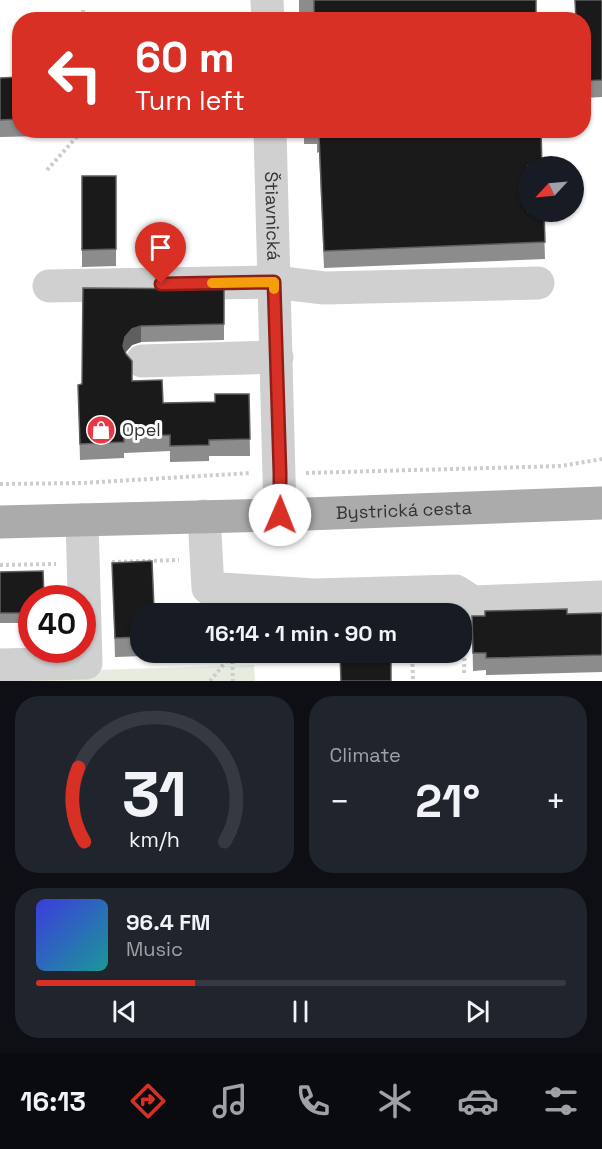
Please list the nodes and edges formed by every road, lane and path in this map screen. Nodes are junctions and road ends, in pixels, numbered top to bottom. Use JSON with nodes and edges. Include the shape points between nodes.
{"nodes":[{"id":1,"x":76,"y":138,"type":"edge"},
{"id":2,"x":270,"y":138,"type":"edge"},
{"id":3,"x":46,"y":170,"type":"dead end"},
{"id":4,"x":274,"y":282,"type":"junction"},
{"id":5,"x":538,"y":283,"type":"dead end"},
{"id":6,"x":49,"y":286,"type":"dead end"},
{"id":7,"x":277,"y":357,"type":"junction"},
{"id":8,"x":142,"y":361,"type":"dead end"},
{"id":9,"x":602,"y":503,"type":"edge"},
{"id":10,"x":280,"y":515,"type":"junction"},
{"id":11,"x":204,"y":516,"type":"junction"},
{"id":12,"x":82,"y":520,"type":"junction"},
{"id":13,"x":0,"y":522,"type":"edge"},
{"id":14,"x":602,"y":597,"type":"edge"},
{"id":15,"x":225,"y":663,"type":"edge"},
{"id":16,"x":233,"y":663,"type":"edge"},
{"id":17,"x":412,"y":663,"type":"edge"},
{"id":18,"x":0,"y":665,"type":"edge"},
{"id":19,"x":210,"y":681,"type":"edge"},
{"id":20,"x":233,"y":681,"type":"edge"},
{"id":21,"x":413,"y":681,"type":"edge"}],
"edges":[{"from":1,"to":3,"type":"path"},
{"from":2,"to":4,"type":"street","name":"Štiavnická"},
{"from":4,"to":5,"type":"street","via":[[324,288]]},
{"from":4,"to":6,"type":"street"},
{"from":4,"to":7,"type":"street","name":"Štiavnická"},
{"from":7,"to":8,"type":"street"},
{"from":7,"to":10,"type":"street","name":"Štiavnická"},
{"from":9,"to":10,"type":"main road","name":"Bystrická cesta"},
{"from":10,"to":11,"type":"main road","name":"Bystrická cesta"},
{"from":11,"to":12,"type":"main road","name":"Bystrická cesta"},
{"from":11,"to":14,"type":"street","via":[[208,588],[314,595],[456,591],[473,602]]},
{"from":12,"to":13,"type":"main road","name":"Bystrická cesta"},
{"from":12,"to":18,"type":"street","via":[[86,663]]},
{"from":15,"to":19,"type":"path"},
{"from":16,"to":20,"type":"path"},
{"from":17,"to":21,"type":"path"}]}
